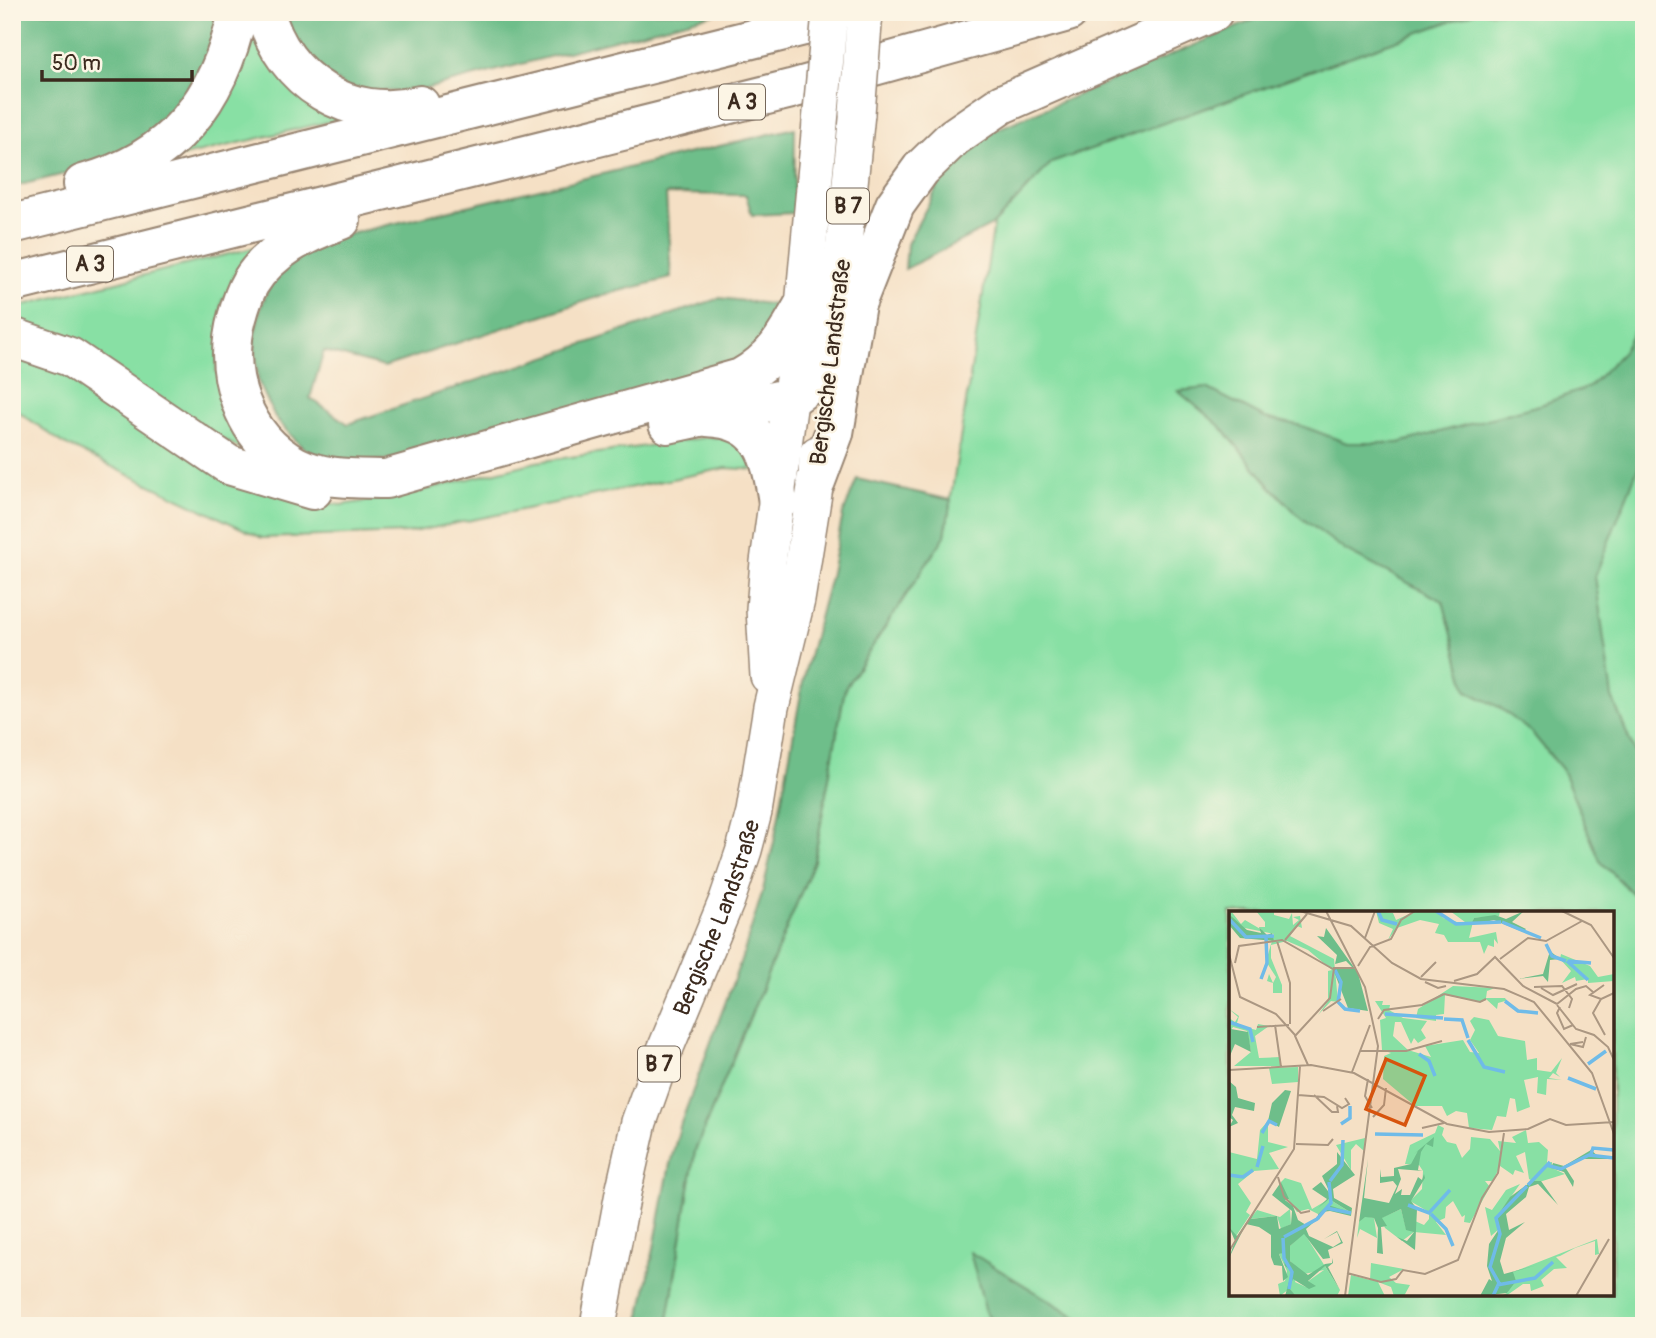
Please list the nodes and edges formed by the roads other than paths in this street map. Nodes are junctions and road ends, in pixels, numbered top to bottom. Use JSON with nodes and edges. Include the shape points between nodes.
{"nodes":[{"id":1,"x":238,"y":12,"type":"edge"},
{"id":2,"x":265,"y":12,"type":"edge"},
{"id":3,"x":830,"y":12,"type":"edge"},
{"id":4,"x":860,"y":12,"type":"edge"},
{"id":5,"x":865,"y":12,"type":"edge"},
{"id":6,"x":1068,"y":12,"type":"edge"},
{"id":7,"x":1213,"y":12,"type":"edge"},
{"id":8,"x":491,"y":106,"type":"junction"},
{"id":9,"x":498,"y":163,"type":"junction"},
{"id":10,"x":12,"y":203,"type":"edge"},
{"id":11,"x":12,"y":224,"type":"edge"},
{"id":12,"x":12,"y":283,"type":"edge"},
{"id":13,"x":803,"y":306,"type":"junction"},
{"id":14,"x":12,"y":337,"type":"edge"},
{"id":15,"x":827,"y":364,"type":"junction"},
{"id":16,"x":792,"y":397,"type":"junction"},
{"id":17,"x":701,"y":417,"type":"junction"},
{"id":18,"x":816,"y":481,"type":"junction"},
{"id":19,"x":778,"y":502,"type":"junction"},
{"id":20,"x":771,"y":707,"type":"junction"},
{"id":21,"x":598,"y":1326,"type":"edge"}],
"edges":[{"from":1,"to":10,"type":"highway","via":[[231,44],[211,90],[165,144],[110,177]]},
{"from":2,"to":8,"type":"highway","via":[[280,51],[327,95],[356,107],[398,111],[444,99]]},
{"from":3,"to":13,"type":"main road","name":"Bergische Landstraße","number":"B 7","bridge":true},
{"from":4,"to":8,"type":"highway"},
{"from":5,"to":15,"type":"main road","name":"Bergische Landstraße","number":"B 7","bridge":true,"via":[[845,234]]},
{"from":6,"to":9,"type":"highway","number":"A 3"},
{"from":7,"to":18,"type":"highway","via":[[1002,104],[954,137],[921,169],[895,205],[856,304],[834,433]]},
{"from":8,"to":11,"type":"highway"},
{"from":9,"to":12,"type":"highway","number":"A 3"},
{"from":9,"to":13,"type":"highway","via":[[312,231],[284,247],[250,283],[234,331],[233,381],[251,424],[279,454],[297,466],[340,478],[386,479],[506,446],[741,378],[779,348]]},
{"from":13,"to":16,"type":"main road","name":"Bergische Landstraße","number":"B 7"},
{"from":14,"to":17,"type":"highway","via":[[70,357],[229,465],[337,497],[416,485],[509,457]]},
{"from":15,"to":16,"type":"highway"},
{"from":15,"to":18,"type":"main road","name":"Bergische Landstraße","number":"B 7"},
{"from":16,"to":17,"type":"highway"},
{"from":16,"to":19,"type":"main road","name":"Bergische Landstraße","number":"B 7"},
{"from":17,"to":19,"type":"highway","via":[[732,419],[758,438],[772,469]]},
{"from":18,"to":20,"type":"main road","name":"Bergische Landstraße","number":"B 7","via":[[797,600]]},
{"from":19,"to":20,"type":"main road","name":"Bergische Landstraße","number":"B 7","via":[[764,609]]},
{"from":20,"to":21,"type":"main road","name":"Bergische Landstraße","number":"B 7","via":[[744,850],[662,1057],[631,1150]]}]}
